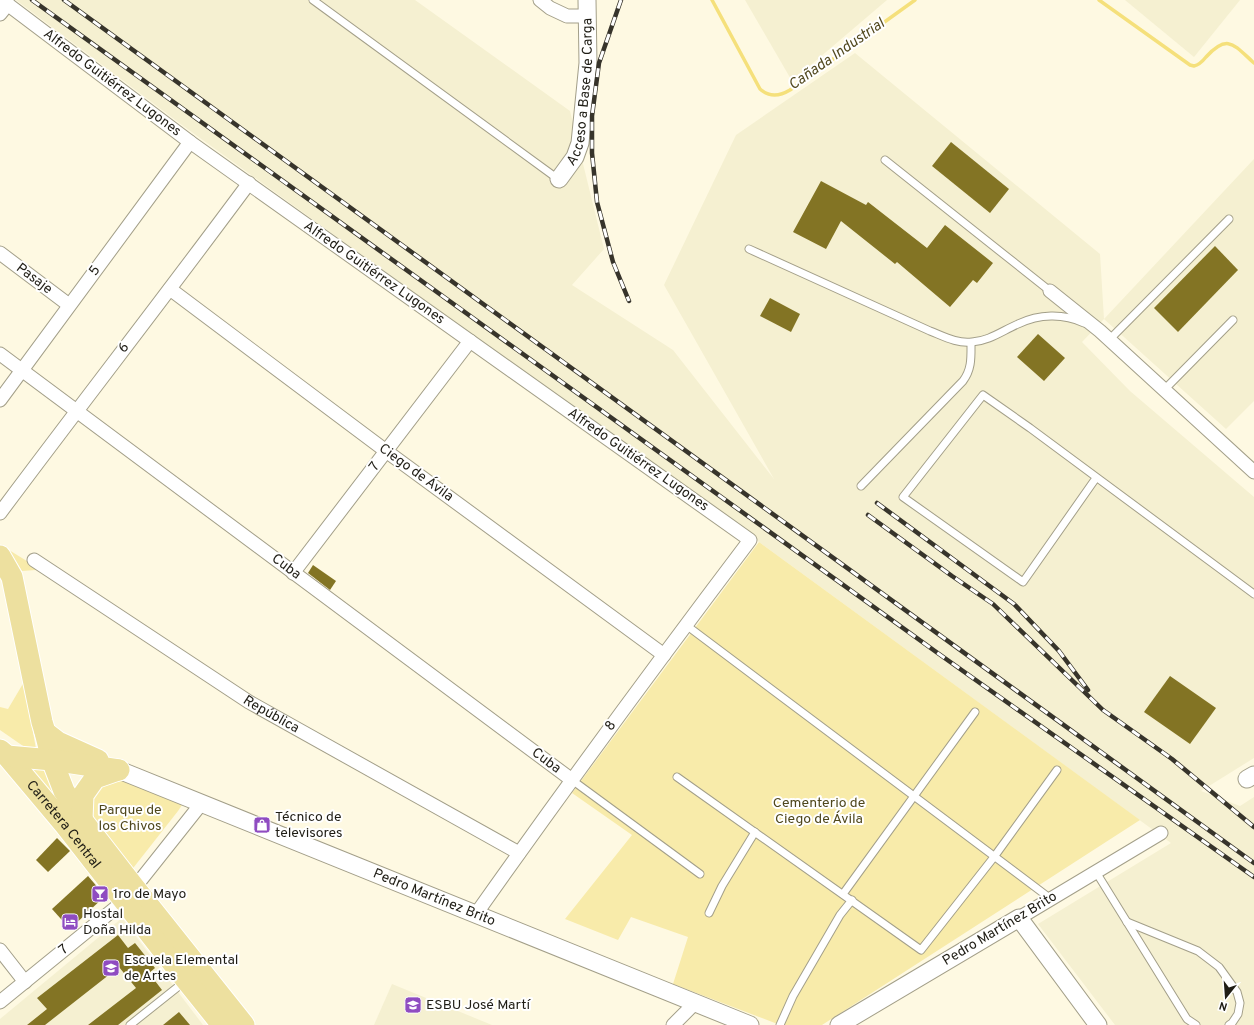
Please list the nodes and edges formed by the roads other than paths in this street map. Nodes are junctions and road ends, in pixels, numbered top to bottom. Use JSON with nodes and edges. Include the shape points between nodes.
{"nodes":[{"id":1,"x":313,"y":0,"type":"edge"},
{"id":2,"x":540,"y":0,"type":"edge"},
{"id":3,"x":3,"y":6,"type":"edge"},
{"id":4,"x":587,"y":8,"type":"edge"},
{"id":5,"x":190,"y":142,"type":"junction"},
{"id":6,"x":885,"y":160,"type":"dead end"},
{"id":7,"x":559,"y":179,"type":"joint"},
{"id":8,"x":249,"y":183,"type":"junction"},
{"id":9,"x":1229,"y":219,"type":"dead end"},
{"id":10,"x":749,"y":249,"type":"dead end"},
{"id":11,"x":0,"y":253,"type":"edge"},
{"id":12,"x":170,"y":290,"type":"junction"},
{"id":13,"x":1050,"y":291,"type":"joint"},
{"id":14,"x":69,"y":306,"type":"junction"},
{"id":15,"x":1233,"y":320,"type":"dead end"},
{"id":16,"x":1105,"y":335,"type":"junction"},
{"id":17,"x":470,"y":341,"type":"junction"},
{"id":18,"x":971,"y":343,"type":"junction"},
{"id":19,"x":0,"y":354,"type":"edge"},
{"id":20,"x":22,"y":370,"type":"junction"},
{"id":21,"x":1164,"y":390,"type":"junction"},
{"id":22,"x":0,"y":400,"type":"edge"},
{"id":23,"x":76,"y":411,"type":"junction"},
{"id":24,"x":386,"y":451,"type":"junction"},
{"id":25,"x":1254,"y":472,"type":"edge"},
{"id":26,"x":1096,"y":478,"type":"junction"},
{"id":27,"x":861,"y":486,"type":"dead end"},
{"id":28,"x":0,"y":513,"type":"edge"},
{"id":29,"x":750,"y":540,"type":"joint"},
{"id":30,"x":0,"y":556,"type":"edge"},
{"id":31,"x":34,"y":560,"type":"dead end"},
{"id":32,"x":294,"y":573,"type":"junction"},
{"id":33,"x":1254,"y":594,"type":"edge"},
{"id":34,"x":686,"y":625,"type":"junction"},
{"id":35,"x":664,"y":655,"type":"junction"},
{"id":36,"x":975,"y":712,"type":"dead end"},
{"id":37,"x":45,"y":732,"type":"junction"},
{"id":38,"x":4,"y":753,"type":"edge"},
{"id":39,"x":52,"y":760,"type":"junction"},
{"id":40,"x":119,"y":770,"type":"junction"},
{"id":41,"x":1057,"y":770,"type":"dead end"},
{"id":42,"x":677,"y":776,"type":"dead end"},
{"id":43,"x":572,"y":780,"type":"junction"},
{"id":44,"x":914,"y":796,"type":"junction"},
{"id":45,"x":201,"y":804,"type":"junction"},
{"id":46,"x":82,"y":820,"type":"junction"},
{"id":47,"x":755,"y":832,"type":"junction"},
{"id":48,"x":1161,"y":833,"type":"dead end"},
{"id":49,"x":519,"y":853,"type":"junction"},
{"id":50,"x":994,"y":857,"type":"junction"},
{"id":51,"x":1096,"y":872,"type":"junction"},
{"id":52,"x":700,"y":874,"type":"dead end"},
{"id":53,"x":129,"y":894,"type":"junction"},
{"id":54,"x":843,"y":894,"type":"junction"},
{"id":55,"x":1051,"y":899,"type":"junction"},
{"id":56,"x":852,"y":900,"type":"junction"},
{"id":57,"x":709,"y":913,"type":"dead end"},
{"id":58,"x":476,"y":914,"type":"junction"},
{"id":59,"x":1019,"y":918,"type":"junction"},
{"id":60,"x":1126,"y":922,"type":"junction"},
{"id":61,"x":0,"y":950,"type":"edge"},
{"id":62,"x":186,"y":980,"type":"junction"},
{"id":63,"x":25,"y":982,"type":"junction"},
{"id":64,"x":0,"y":1002,"type":"edge"},
{"id":65,"x":695,"y":1003,"type":"junction"},
{"id":66,"x":130,"y":1025,"type":"edge"},
{"id":67,"x":222,"y":1025,"type":"edge"},
{"id":68,"x":244,"y":1025,"type":"edge"},
{"id":69,"x":673,"y":1025,"type":"edge"},
{"id":70,"x":750,"y":1025,"type":"edge"},
{"id":71,"x":780,"y":1025,"type":"edge"},
{"id":72,"x":839,"y":1025,"type":"edge"},
{"id":73,"x":1098,"y":1025,"type":"edge"},
{"id":74,"x":1196,"y":1025,"type":"edge"},
{"id":75,"x":1229,"y":1025,"type":"edge"}],
"edges":[{"from":1,"to":7,"type":"lane"},
{"from":2,"to":4,"type":"street","via":[[567,16]]},
{"from":3,"to":5,"type":"street","name":"Alfredo Guitiérrez Lugones"},
{"from":4,"to":7,"type":"street","name":"Acceso a Base de Carga","via":[[588,63],[580,143],[575,157]]},
{"from":5,"to":8,"type":"street","name":"Alfredo Guitiérrez Lugones"},
{"from":5,"to":14,"type":"street","name":"5"},
{"from":6,"to":13,"type":"lane"},
{"from":8,"to":12,"type":"street","name":"6"},
{"from":8,"to":17,"type":"street","name":"Alfredo Guitiérrez Lugones"},
{"from":9,"to":16,"type":"lane"},
{"from":10,"to":18,"type":"lane","via":[[930,331],[956,341]]},
{"from":11,"to":14,"type":"street","name":"Pasaje"},
{"from":12,"to":23,"type":"street","name":"6"},
{"from":12,"to":24,"type":"street","name":"Ciego de Ávila"},
{"from":13,"to":16,"type":"street"},
{"from":14,"to":20,"type":"street","name":"5"},
{"from":15,"to":21,"type":"lane"},
{"from":16,"to":18,"type":"lane","via":[[1079,320],[1066,316],[1047,316],[1019,323],[987,339]]},
{"from":16,"to":21,"type":"street"},
{"from":17,"to":24,"type":"street","name":"7"},
{"from":17,"to":29,"type":"street","name":"Alfredo Guitiérrez Lugones"},
{"from":18,"to":27,"type":"lane","via":[[970,366],[963,381]]},
{"from":19,"to":20,"type":"street","name":"Cuba"},
{"from":20,"to":22,"type":"street","name":"5"},
{"from":20,"to":23,"type":"street","name":"Cuba"},
{"from":21,"to":25,"type":"street"},
{"from":23,"to":28,"type":"street","name":"6"},
{"from":23,"to":32,"type":"street","name":"Cuba"},
{"from":24,"to":32,"type":"street","name":"7"},
{"from":24,"to":35,"type":"street","name":"Ciego de Ávila"},
{"from":26,"to":26,"type":"lane","via":[[983,395],[903,497],[1023,582]]},
{"from":26,"to":33,"type":"lane"},
{"from":29,"to":34,"type":"street","name":"8"},
{"from":30,"to":37,"type":"main road","via":[[12,577]]},
{"from":31,"to":49,"type":"street","name":"República","via":[[249,702]]},
{"from":32,"to":43,"type":"street","name":"Cuba"},
{"from":34,"to":35,"type":"street","name":"8"},
{"from":34,"to":44,"type":"lane"},
{"from":35,"to":43,"type":"street","name":"8"},
{"from":36,"to":44,"type":"lane"},
{"from":37,"to":39,"type":"main road"},
{"from":37,"to":40,"type":"main road","via":[[58,742]]},
{"from":38,"to":39,"type":"main road"},
{"from":38,"to":53,"type":"main road","name":"Carretera Central"},
{"from":39,"to":40,"type":"main road"},
{"from":39,"to":46,"type":"main road","name":"Carretera Central","via":[[64,791]]},
{"from":40,"to":45,"type":"street","name":"Pedro Martínez Brito"},
{"from":40,"to":46,"type":"main road","via":[[95,778],[83,795]]},
{"from":41,"to":50,"type":"lane"},
{"from":42,"to":47,"type":"lane"},
{"from":43,"to":49,"type":"street","name":"8"},
{"from":43,"to":52,"type":"lane"},
{"from":44,"to":50,"type":"lane"},
{"from":44,"to":54,"type":"lane"},
{"from":45,"to":53,"type":"street","name":"7"},
{"from":45,"to":58,"type":"street","name":"Pedro Martínez Brito"},
{"from":46,"to":53,"type":"main road","name":"Carretera Central"},
{"from":47,"to":54,"type":"lane"},
{"from":47,"to":57,"type":"lane","via":[[722,886]]},
{"from":48,"to":51,"type":"street","name":"Pedro Martínez Brito"},
{"from":49,"to":58,"type":"street","name":"8"},
{"from":50,"to":55,"type":"lane"},
{"from":50,"to":56,"type":"lane","via":[[921,950]]},
{"from":51,"to":55,"type":"street","name":"Pedro Martínez Brito"},
{"from":51,"to":60,"type":"lane"},
{"from":53,"to":62,"type":"main road","name":"Carretera Central"},
{"from":53,"to":63,"type":"street","name":"7"},
{"from":53,"to":68,"type":"main road","name":"Carretera Central"},
{"from":54,"to":56,"type":"lane"},
{"from":55,"to":59,"type":"street","name":"Pedro Martínez Brito"},
{"from":56,"to":71,"type":"lane","via":[[840,915]]},
{"from":58,"to":65,"type":"street","name":"Pedro Martínez Brito"},
{"from":59,"to":72,"type":"street","name":"Pedro Martínez Brito"},
{"from":59,"to":73,"type":"street"},
{"from":60,"to":74,"type":"lane","via":[[1187,1019]]},
{"from":60,"to":75,"type":"lane","via":[[1198,951],[1219,967],[1237,992],[1240,1003],[1238,1014]]},
{"from":61,"to":63,"type":"street"},
{"from":62,"to":66,"type":"lane"},
{"from":62,"to":67,"type":"main road","name":"Carretera Central"},
{"from":63,"to":64,"type":"street","name":"7"},
{"from":65,"to":69,"type":"street"},
{"from":65,"to":70,"type":"street","name":"Pedro Martínez Brito"}]}
